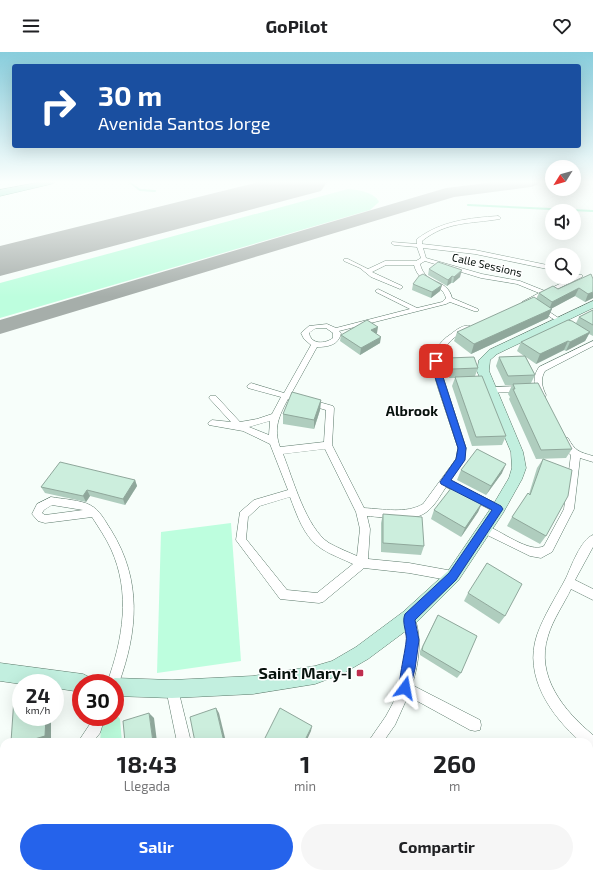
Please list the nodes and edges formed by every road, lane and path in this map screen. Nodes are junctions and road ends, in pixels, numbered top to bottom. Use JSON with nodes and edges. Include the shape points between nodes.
{"nodes":[{"id":1,"x":477,"y":221,"type":"edge"},
{"id":2,"x":394,"y":243,"type":"dead end"},
{"id":3,"x":419,"y":245,"type":"junction"},
{"id":4,"x":424,"y":259,"type":"junction"},
{"id":5,"x":346,"y":260,"type":"dead end"},
{"id":6,"x":417,"y":263,"type":"junction"},
{"id":7,"x":545,"y":266,"type":"edge"},
{"id":8,"x":367,"y":272,"type":"junction"},
{"id":9,"x":564,"y":284,"type":"edge"},
{"id":10,"x":400,"y":287,"type":"dead end"},
{"id":11,"x":378,"y":291,"type":"dead end"},
{"id":12,"x":545,"y":293,"type":"junction"},
{"id":13,"x":449,"y":299,"type":"junction"},
{"id":14,"x":528,"y":301,"type":"junction"},
{"id":15,"x":593,"y":304,"type":"edge"},
{"id":16,"x":516,"y":306,"type":"edge"},
{"id":17,"x":416,"y":310,"type":"junction"},
{"id":18,"x":476,"y":310,"type":"dead end"},
{"id":19,"x":477,"y":324,"type":"edge"},
{"id":20,"x":565,"y":324,"type":"junction"},
{"id":21,"x":335,"y":330,"type":"junction"},
{"id":22,"x":591,"y":341,"type":"edge"},
{"id":23,"x":315,"y":344,"type":"junction"},
{"id":24,"x":486,"y":384,"type":"junction"},
{"id":25,"x":251,"y":386,"type":"dead end"},
{"id":26,"x":539,"y":388,"type":"junction"},
{"id":27,"x":287,"y":395,"type":"junction"},
{"id":28,"x":213,"y":398,"type":"dead end"},
{"id":29,"x":545,"y":401,"type":"edge"},
{"id":30,"x":275,"y":416,"type":"junction"},
{"id":31,"x":212,"y":423,"type":"dead end"},
{"id":32,"x":238,"y":425,"type":"junction"},
{"id":33,"x":562,"y":434,"type":"edge"},
{"id":34,"x":328,"y":445,"type":"junction"},
{"id":35,"x":275,"y":446,"type":"junction"},
{"id":36,"x":576,"y":454,"type":"junction"},
{"id":37,"x":593,"y":459,"type":"edge"},
{"id":38,"x":445,"y":482,"type":"junction"},
{"id":39,"x":293,"y":492,"type":"junction"},
{"id":40,"x":498,"y":509,"type":"junction"},
{"id":41,"x":361,"y":512,"type":"junction"},
{"id":42,"x":95,"y":513,"type":"junction"},
{"id":43,"x":485,"y":528,"type":"junction"},
{"id":44,"x":593,"y":539,"type":"edge"},
{"id":45,"x":362,"y":563,"type":"junction"},
{"id":46,"x":452,"y":576,"type":"junction"},
{"id":47,"x":569,"y":582,"type":"junction"},
{"id":48,"x":593,"y":595,"type":"edge"},
{"id":49,"x":409,"y":618,"type":"junction"},
{"id":50,"x":0,"y":672,"type":"edge"},
{"id":51,"x":116,"y":674,"type":"edge"},
{"id":52,"x":72,"y":682,"type":"edge"},
{"id":53,"x":124,"y":687,"type":"edge"},
{"id":54,"x":405,"y":688,"type":"junction"},
{"id":55,"x":172,"y":689,"type":"junction"},
{"id":56,"x":475,"y":725,"type":"dead end"},
{"id":57,"x":96,"y":726,"type":"edge"},
{"id":58,"x":88,"y":738,"type":"edge"},
{"id":59,"x":183,"y":738,"type":"edge"},
{"id":60,"x":378,"y":738,"type":"edge"},
{"id":61,"x":586,"y":738,"type":"edge"}],
"edges":[{"from":1,"to":3,"type":"street","via":[[456,223],[426,233],[419,240]]},
{"from":2,"to":3,"type":"street"},
{"from":3,"to":4,"type":"street"},
{"from":3,"to":7,"type":"street","via":[[487,254]]},
{"from":4,"to":6,"type":"street"},
{"from":4,"to":12,"type":"street","name":"Calle Sessions","via":[[480,276],[518,282]]},
{"from":5,"to":8,"type":"street"},
{"from":6,"to":8,"type":"street","via":[[386,263]]},
{"from":6,"to":13,"type":"street","via":[[420,275],[444,288]]},
{"from":8,"to":10,"type":"street"},
{"from":9,"to":12,"type":"street"},
{"from":11,"to":17,"type":"street"},
{"from":12,"to":14,"type":"street"},
{"from":13,"to":17,"type":"street","via":[[440,305]]},
{"from":13,"to":18,"type":"street"},
{"from":14,"to":16,"type":"street"},
{"from":14,"to":20,"type":"street"},
{"from":15,"to":20,"type":"main road"},
{"from":17,"to":21,"type":"street"},
{"from":19,"to":38,"type":"street","via":[[456,333],[444,343],[436,361],[437,371],[445,383],[462,448],[460,460]]},
{"from":20,"to":24,"type":"main road","via":[[488,355],[482,366]]},
{"from":21,"to":23,"type":"street","via":[[338,336],[334,342],[325,345]]},
{"from":21,"to":23,"type":"street","via":[[321,325],[308,330],[305,333],[307,339]]},
{"from":22,"to":26,"type":"street","via":[[542,369],[538,376]]},
{"from":23,"to":27,"type":"street"},
{"from":24,"to":26,"type":"street"},
{"from":24,"to":40,"type":"main road","via":[[514,442],[519,459],[515,479]]},
{"from":25,"to":27,"type":"street"},
{"from":26,"to":29,"type":"street"},
{"from":27,"to":30,"type":"street"},
{"from":27,"to":34,"type":"street","via":[[330,408]]},
{"from":28,"to":32,"type":"street"},
{"from":30,"to":32,"type":"street"},
{"from":30,"to":35,"type":"street","via":[[272,434]]},
{"from":31,"to":32,"type":"street"},
{"from":32,"to":35,"type":"street","via":[[250,429]]},
{"from":33,"to":36,"type":"street","via":[[568,448]]},
{"from":34,"to":35,"type":"street"},
{"from":34,"to":41,"type":"street"},
{"from":35,"to":39,"type":"street"},
{"from":36,"to":37,"type":"street"},
{"from":36,"to":43,"type":"street","via":[[569,509],[548,549],[541,553],[530,552]]},
{"from":38,"to":40,"type":"street"},
{"from":38,"to":41,"type":"street","via":[[426,507],[418,512]]},
{"from":39,"to":45,"type":"street","via":[[311,532],[325,546]]},
{"from":39,"to":45,"type":"street","via":[[257,503],[243,515],[241,540],[284,595],[320,598]]},
{"from":40,"to":43,"type":"main road"},
{"from":41,"to":45,"type":"street","via":[[365,530]]},
{"from":42,"to":42,"type":"street","via":[[86,507],[51,501],[40,507],[37,514],[46,519]]},
{"from":42,"to":51,"type":"street","via":[[119,554],[129,588],[129,628]]},
{"from":43,"to":46,"type":"main road"},
{"from":44,"to":47,"type":"street"},
{"from":45,"to":46,"type":"street"},
{"from":46,"to":49,"type":"main road"},
{"from":47,"to":48,"type":"street"},
{"from":47,"to":61,"type":"street","via":[[542,638],[539,665],[556,707]]},
{"from":49,"to":54,"type":"street","via":[[413,640]]},
{"from":49,"to":55,"type":"main road","via":[[362,653],[336,668],[315,675],[252,685]]},
{"from":50,"to":52,"type":"main road"},
{"from":53,"to":55,"type":"main road"},
{"from":54,"to":56,"type":"street"},
{"from":54,"to":60,"type":"street","via":[[393,715]]},
{"from":55,"to":59,"type":"street"},
{"from":57,"to":58,"type":"street"}]}
